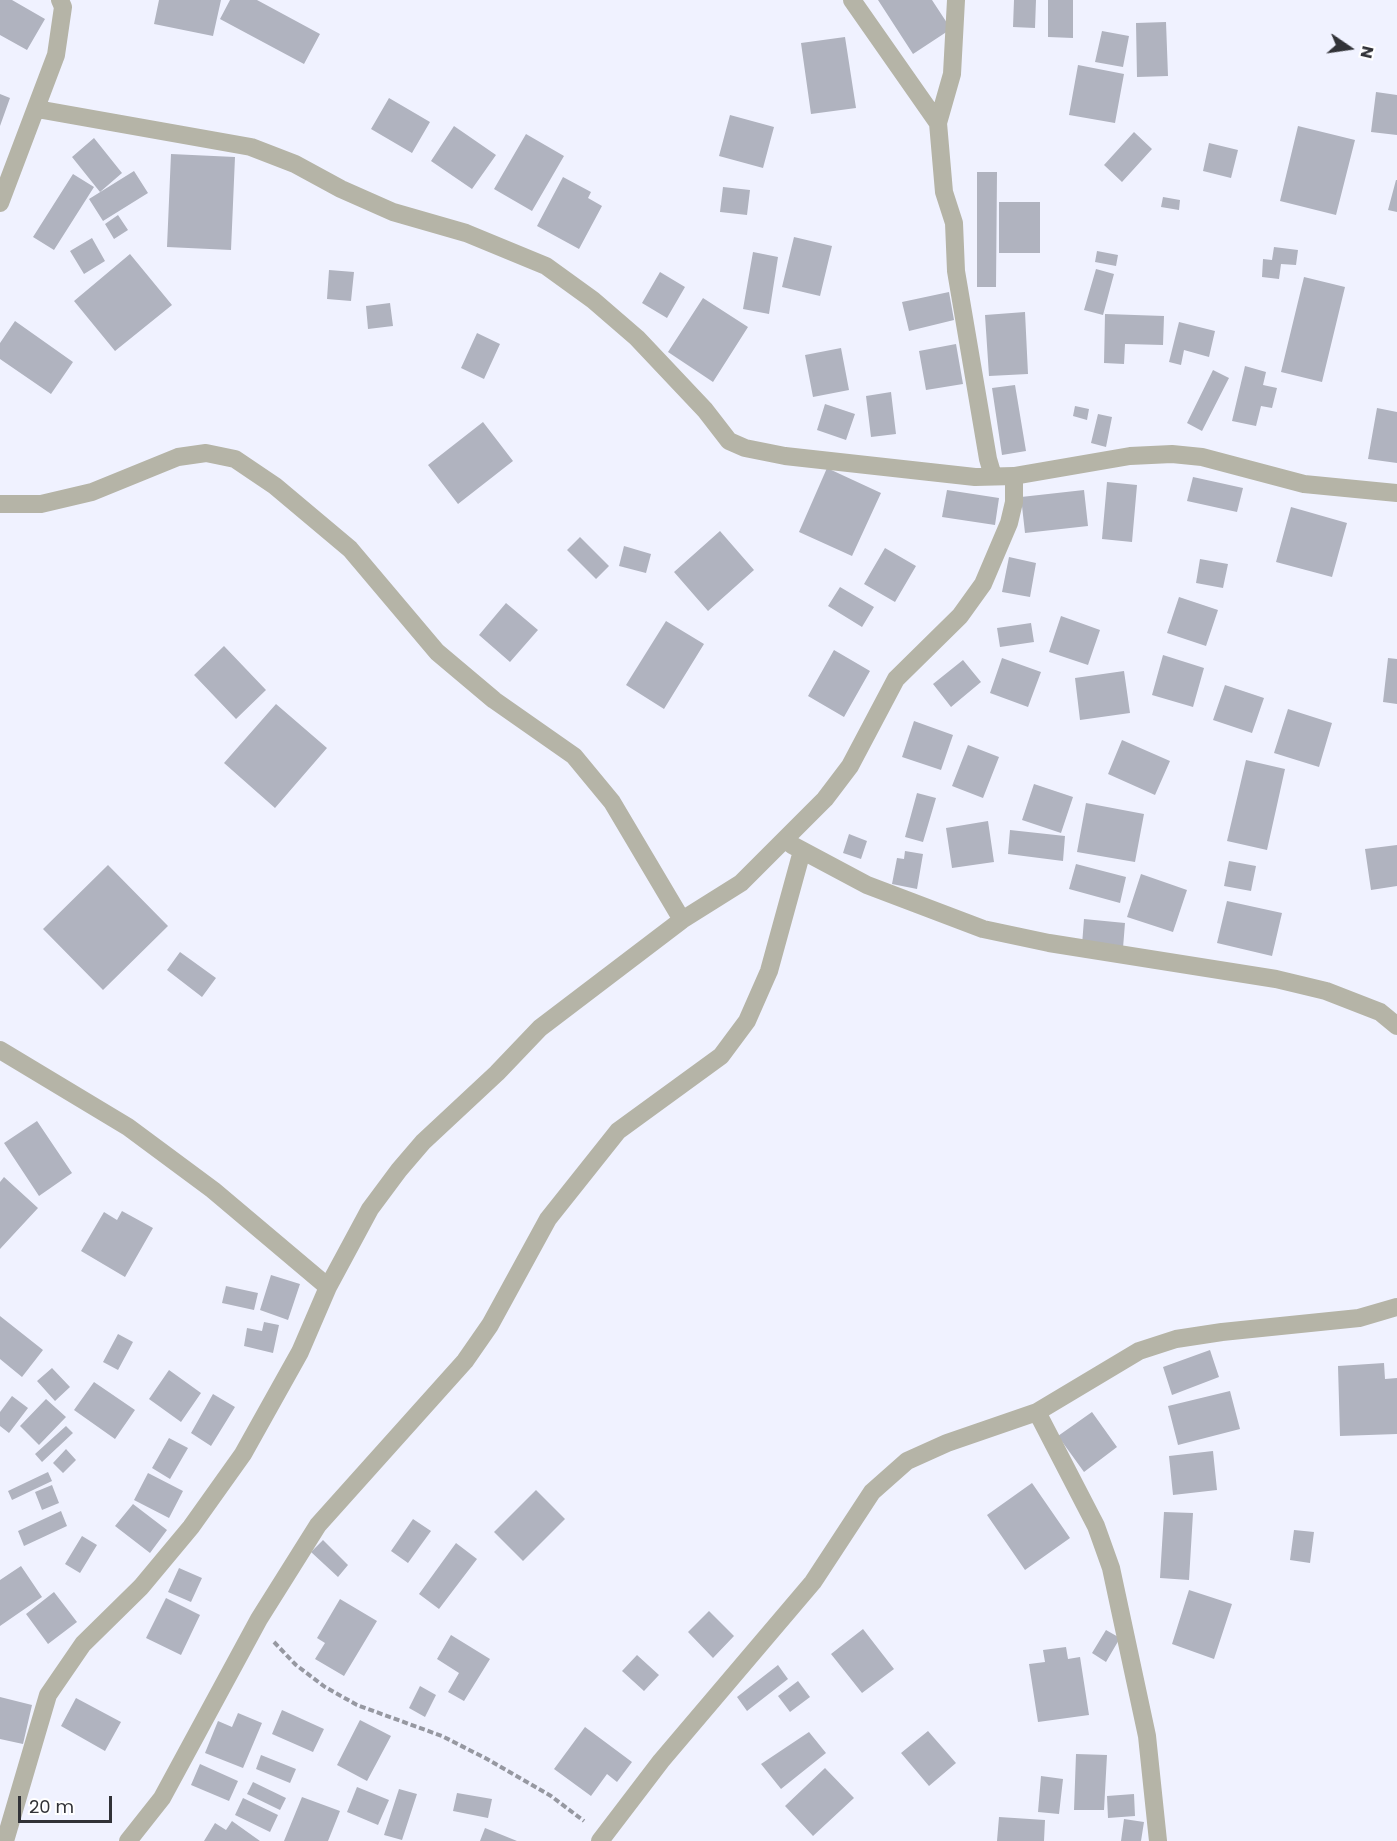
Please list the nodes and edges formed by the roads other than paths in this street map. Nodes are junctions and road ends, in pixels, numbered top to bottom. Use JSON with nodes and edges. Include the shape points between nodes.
{"nodes":[{"id":1,"x":60,"y":0,"type":"edge"},
{"id":2,"x":852,"y":0,"type":"edge"},
{"id":3,"x":956,"y":0,"type":"edge"},
{"id":4,"x":37,"y":109,"type":"junction"},
{"id":5,"x":938,"y":123,"type":"junction"},
{"id":6,"x":0,"y":203,"type":"edge"},
{"id":7,"x":1014,"y":476,"type":"junction"},
{"id":8,"x":993,"y":477,"type":"junction"},
{"id":9,"x":1397,"y":494,"type":"edge"},
{"id":10,"x":0,"y":504,"type":"edge"},
{"id":11,"x":785,"y":842,"type":"junction"},
{"id":12,"x":802,"y":851,"type":"junction"},
{"id":13,"x":682,"y":920,"type":"junction"},
{"id":14,"x":1397,"y":1026,"type":"edge"},
{"id":15,"x":0,"y":1050,"type":"edge"},
{"id":16,"x":328,"y":1287,"type":"junction"},
{"id":17,"x":1397,"y":1306,"type":"edge"},
{"id":18,"x":1037,"y":1412,"type":"junction"},
{"id":19,"x":602,"y":1839,"type":"edge"},
{"id":20,"x":5,"y":1841,"type":"edge"},
{"id":21,"x":128,"y":1841,"type":"edge"},
{"id":22,"x":1158,"y":1841,"type":"edge"}],
"edges":[{"from":1,"to":4,"type":"street","via":[[63,7],[56,55]]},
{"from":2,"to":5,"type":"street"},
{"from":3,"to":5,"type":"street","via":[[952,74]]},
{"from":4,"to":6,"type":"street"},
{"from":4,"to":8,"type":"street","via":[[251,147],[393,212],[466,233],[546,266],[637,338],[729,441],[745,448],[784,456]]},
{"from":5,"to":8,"type":"street","via":[[944,192],[954,223],[956,270]]},
{"from":7,"to":8,"type":"street"},
{"from":7,"to":9,"type":"street","via":[[1130,456],[1172,454],[1202,457],[1304,484]]},
{"from":7,"to":11,"type":"street","via":[[1009,523],[983,584],[960,616],[896,679],[850,765]]},
{"from":10,"to":13,"type":"street","via":[[41,504],[92,492],[178,457],[206,453],[235,459],[275,486],[350,549],[437,652],[494,700],[574,756],[612,802]]},
{"from":11,"to":12,"type":"street"},
{"from":11,"to":13,"type":"street","via":[[741,883]]},
{"from":12,"to":14,"type":"street","via":[[867,885],[982,929],[1276,979],[1326,991],[1380,1012]]},
{"from":12,"to":21,"type":"street","via":[[769,971],[747,1021],[721,1056],[611,1139],[548,1219],[490,1325],[465,1361],[318,1524],[260,1619],[162,1798]]},
{"from":13,"to":16,"type":"street","via":[[540,1028],[423,1142],[370,1209]]},
{"from":15,"to":16,"type":"street","via":[[128,1127],[213,1190]]},
{"from":16,"to":20,"type":"street","via":[[300,1352],[243,1454],[191,1527],[141,1587],[83,1644],[48,1695]]},
{"from":17,"to":18,"type":"street","via":[[1359,1318],[1176,1340],[1139,1351]]},
{"from":18,"to":19,"type":"street","via":[[947,1443],[907,1461],[886,1477],[813,1581],[661,1761]]},
{"from":18,"to":22,"type":"street","via":[[1096,1526],[1111,1568],[1147,1736]]}]}
